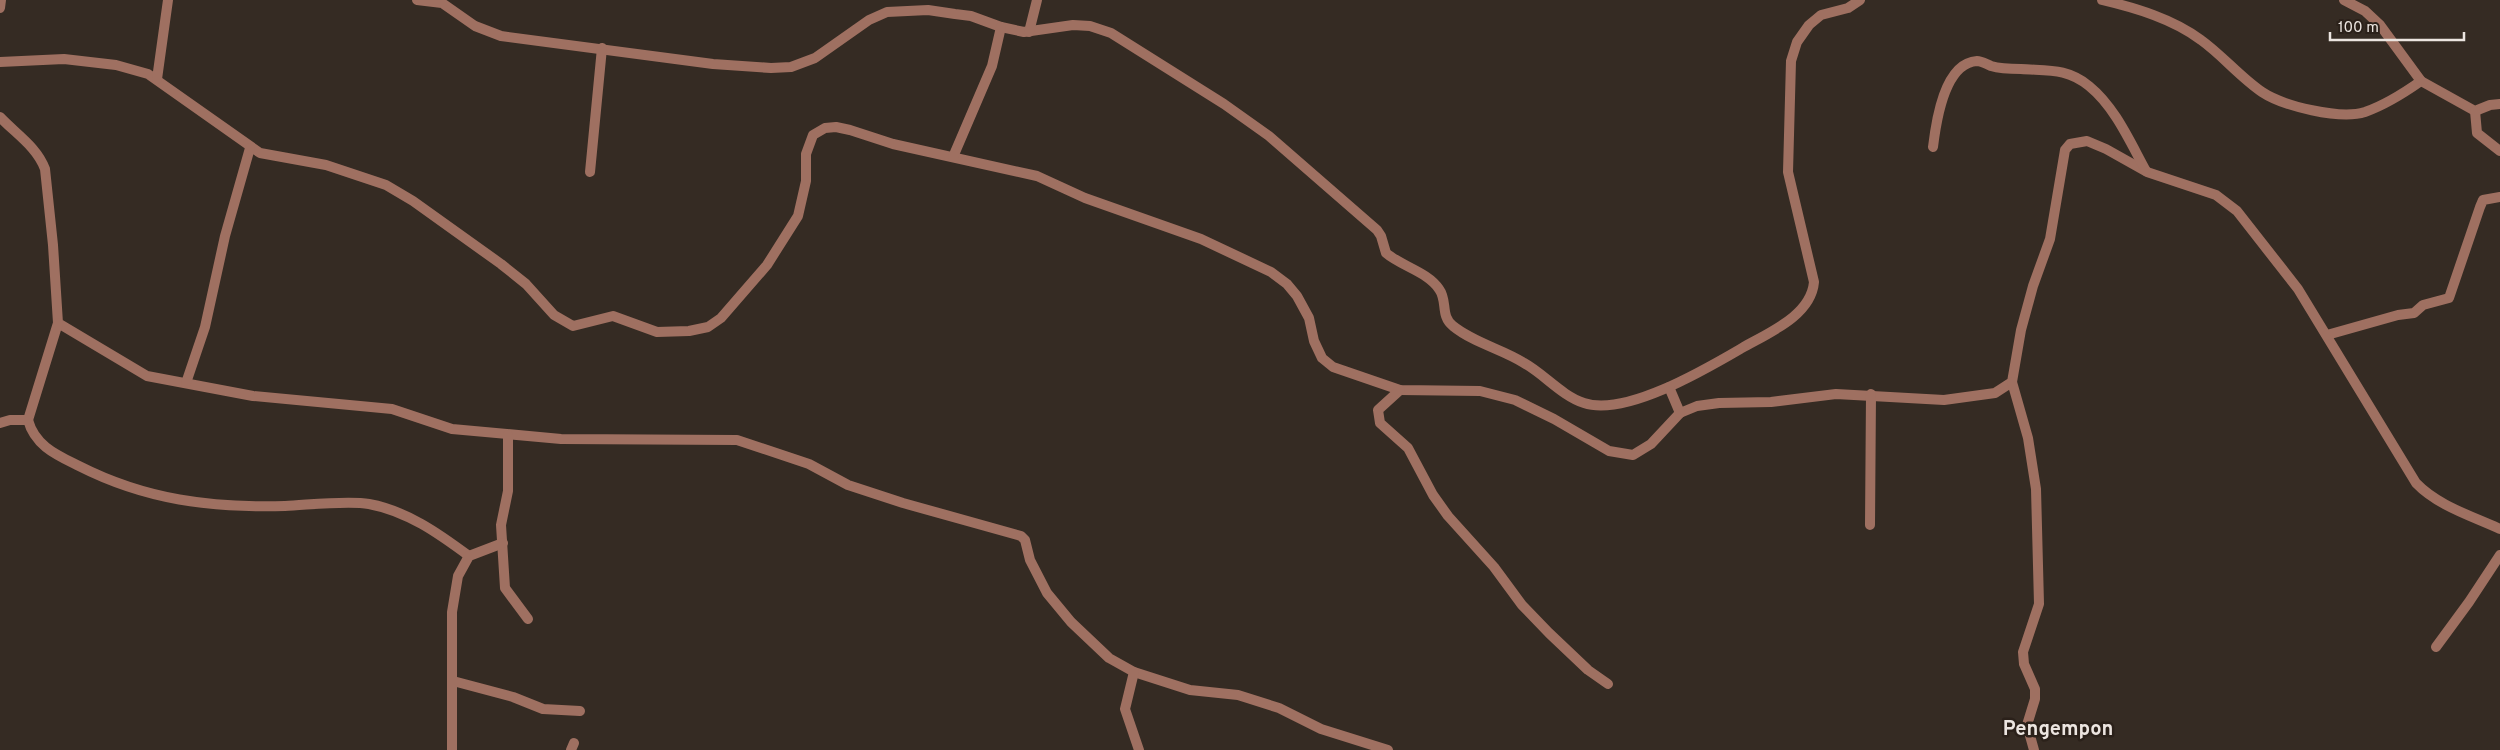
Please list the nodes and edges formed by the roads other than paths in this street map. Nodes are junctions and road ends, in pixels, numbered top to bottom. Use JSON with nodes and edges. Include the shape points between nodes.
{"nodes":[{"id":1,"x":1,"y":0,"type":"edge"},
{"id":2,"x":168,"y":0,"type":"edge"},
{"id":3,"x":417,"y":0,"type":"edge"},
{"id":4,"x":924,"y":0,"type":"edge"},
{"id":5,"x":1038,"y":0,"type":"edge"},
{"id":6,"x":1860,"y":0,"type":"edge"},
{"id":7,"x":2102,"y":0,"type":"edge"},
{"id":8,"x":2344,"y":0,"type":"edge"},
{"id":9,"x":443,"y":2,"type":"edge"},
{"id":10,"x":0,"y":8,"type":"edge"},
{"id":11,"x":919,"y":10,"type":"junction"},
{"id":12,"x":1001,"y":27,"type":"junction"},
{"id":13,"x":1029,"y":32,"type":"junction"},
{"id":14,"x":602,"y":48,"type":"junction"},
{"id":15,"x":0,"y":62,"type":"edge"},
{"id":16,"x":157,"y":79,"type":"junction"},
{"id":17,"x":2421,"y":81,"type":"junction"},
{"id":18,"x":2500,"y":104,"type":"edge"},
{"id":19,"x":2475,"y":111,"type":"junction"},
{"id":20,"x":0,"y":118,"type":"edge"},
{"id":21,"x":1933,"y":147,"type":"dead end"},
{"id":22,"x":250,"y":148,"type":"junction"},
{"id":23,"x":2500,"y":151,"type":"edge"},
{"id":24,"x":953,"y":157,"type":"junction"},
{"id":25,"x":590,"y":172,"type":"dead end"},
{"id":26,"x":2147,"y":172,"type":"junction"},
{"id":27,"x":2500,"y":197,"type":"edge"},
{"id":28,"x":58,"y":323,"type":"junction"},
{"id":29,"x":2327,"y":335,"type":"junction"},
{"id":30,"x":2012,"y":382,"type":"junction"},
{"id":31,"x":186,"y":383,"type":"junction"},
{"id":32,"x":1668,"y":387,"type":"junction"},
{"id":33,"x":1400,"y":390,"type":"junction"},
{"id":34,"x":1871,"y":394,"type":"junction"},
{"id":35,"x":1680,"y":413,"type":"junction"},
{"id":36,"x":28,"y":420,"type":"junction"},
{"id":37,"x":0,"y":423,"type":"edge"},
{"id":38,"x":508,"y":435,"type":"junction"},
{"id":39,"x":1870,"y":525,"type":"dead end"},
{"id":40,"x":2500,"y":529,"type":"edge"},
{"id":41,"x":503,"y":543,"type":"junction"},
{"id":42,"x":2500,"y":555,"type":"edge"},
{"id":43,"x":468,"y":556,"type":"junction"},
{"id":44,"x":528,"y":619,"type":"dead end"},
{"id":45,"x":2436,"y":647,"type":"dead end"},
{"id":46,"x":1134,"y":672,"type":"junction"},
{"id":47,"x":453,"y":681,"type":"junction"},
{"id":48,"x":1608,"y":684,"type":"dead end"},
{"id":49,"x":580,"y":711,"type":"dead end"},
{"id":50,"x":452,"y":750,"type":"edge"},
{"id":51,"x":1139,"y":750,"type":"edge"},
{"id":52,"x":1388,"y":750,"type":"edge"},
{"id":53,"x":2034,"y":750,"type":"edge"}],
"edges":[{"from":1,"to":10,"type":"street"},
{"from":2,"to":16,"type":"street"},
{"from":3,"to":9,"type":"street"},
{"from":4,"to":11,"type":"street"},
{"from":5,"to":13,"type":"street"},
{"from":6,"to":32,"type":"street","via":[[1848,8],[1821,15],[1809,25],[1797,42],[1791,61],[1788,172],[1814,282],[1813,293],[1783,324]]},
{"from":7,"to":17,"type":"street","via":[[2148,13],[2180,27],[2201,40],[2262,92],[2312,110],[2347,114],[2364,112],[2392,100]]},
{"from":8,"to":17,"type":"street","via":[[2365,11],[2380,25]]},
{"from":9,"to":14,"type":"street","via":[[486,32]]},
{"from":11,"to":12,"type":"street","via":[[971,16]]},
{"from":11,"to":14,"type":"street","via":[[887,12],[869,20],[815,58],[791,67],[713,64]]},
{"from":12,"to":13,"type":"street"},
{"from":12,"to":24,"type":"street","via":[[992,66]]},
{"from":13,"to":32,"type":"street","via":[[1073,24],[1090,26],[1111,34],[1224,104],[1269,136],[1377,230],[1386,253],[1439,288],[1444,313],[1452,326],[1524,362],[1576,400],[1595,405],[1629,402]]},
{"from":14,"to":25,"type":"street"},
{"from":15,"to":16,"type":"street","via":[[64,59],[95,62],[135,69]]},
{"from":16,"to":22,"type":"street"},
{"from":17,"to":19,"type":"street"},
{"from":18,"to":19,"type":"street"},
{"from":19,"to":23,"type":"street","via":[[2477,133]]},
{"from":20,"to":28,"type":"street","via":[[33,148],[45,169]]},
{"from":21,"to":26,"type":"street","via":[[1946,89],[1959,69],[1980,61],[2003,69],[2065,72],[2079,79],[2118,120]]},
{"from":22,"to":24,"type":"street","via":[[260,153],[326,165],[386,185],[501,264],[567,324],[579,325],[613,316],[657,332],[708,327],[721,318],[767,265],[798,216],[806,181],[806,154],[813,135],[825,128],[836,127]]},
{"from":22,"to":31,"type":"street","via":[[204,327]]},
{"from":24,"to":33,"type":"street","via":[[1037,176],[1085,198],[1201,239],[1271,272],[1297,296],[1309,318],[1322,358],[1333,367]]},
{"from":26,"to":29,"type":"street","via":[[2216,195],[2237,211],[2298,289]]},
{"from":26,"to":30,"type":"street","via":[[2087,141],[2070,144],[2065,150],[2050,239],[2023,321]]},
{"from":27,"to":29,"type":"street","via":[[2483,200],[2449,298],[2423,305],[2414,313]]},
{"from":28,"to":31,"type":"street","via":[[135,371]]},
{"from":28,"to":36,"type":"street"},
{"from":29,"to":40,"type":"street","via":[[2424,492]]},
{"from":30,"to":34,"type":"street","via":[[1995,392],[1944,400]]},
{"from":30,"to":53,"type":"street","via":[[2028,438],[2036,489],[2039,604],[2023,652],[2024,664],[2035,689],[2027,725]]},
{"from":31,"to":38,"type":"street","via":[[253,396],[392,409],[444,428]]},
{"from":32,"to":35,"type":"street"},
{"from":33,"to":35,"type":"street","via":[[1480,391],[1515,400],[1554,418],[1610,451],[1633,455],[1651,444]]},
{"from":33,"to":48,"type":"street","via":[[1378,410],[1380,423],[1408,448],[1448,516],[1494,567],[1522,605],[1575,658]]},
{"from":34,"to":35,"type":"street","via":[[1719,403]]},
{"from":34,"to":39,"type":"street"},
{"from":36,"to":37,"type":"street"},
{"from":36,"to":43,"type":"street","via":[[36,440],[45,448],[99,476],[132,488],[172,500],[208,504],[367,503],[398,512],[435,531]]},
{"from":38,"to":41,"type":"street","via":[[508,491],[501,525]]},
{"from":38,"to":46,"type":"street","via":[[561,439],[737,440],[809,464],[857,488],[1016,533],[1025,540],[1030,560],[1056,604],[1109,658]]},
{"from":41,"to":43,"type":"street"},
{"from":41,"to":44,"type":"street","via":[[505,588]]},
{"from":42,"to":45,"type":"street"},
{"from":43,"to":47,"type":"street","via":[[458,576],[452,612]]},
{"from":46,"to":51,"type":"street","via":[[1125,709]]},
{"from":46,"to":52,"type":"street","via":[[1190,690],[1238,695],[1279,708],[1321,729]]},
{"from":47,"to":49,"type":"street","via":[[513,697],[543,709]]},
{"from":47,"to":50,"type":"street"}]}
